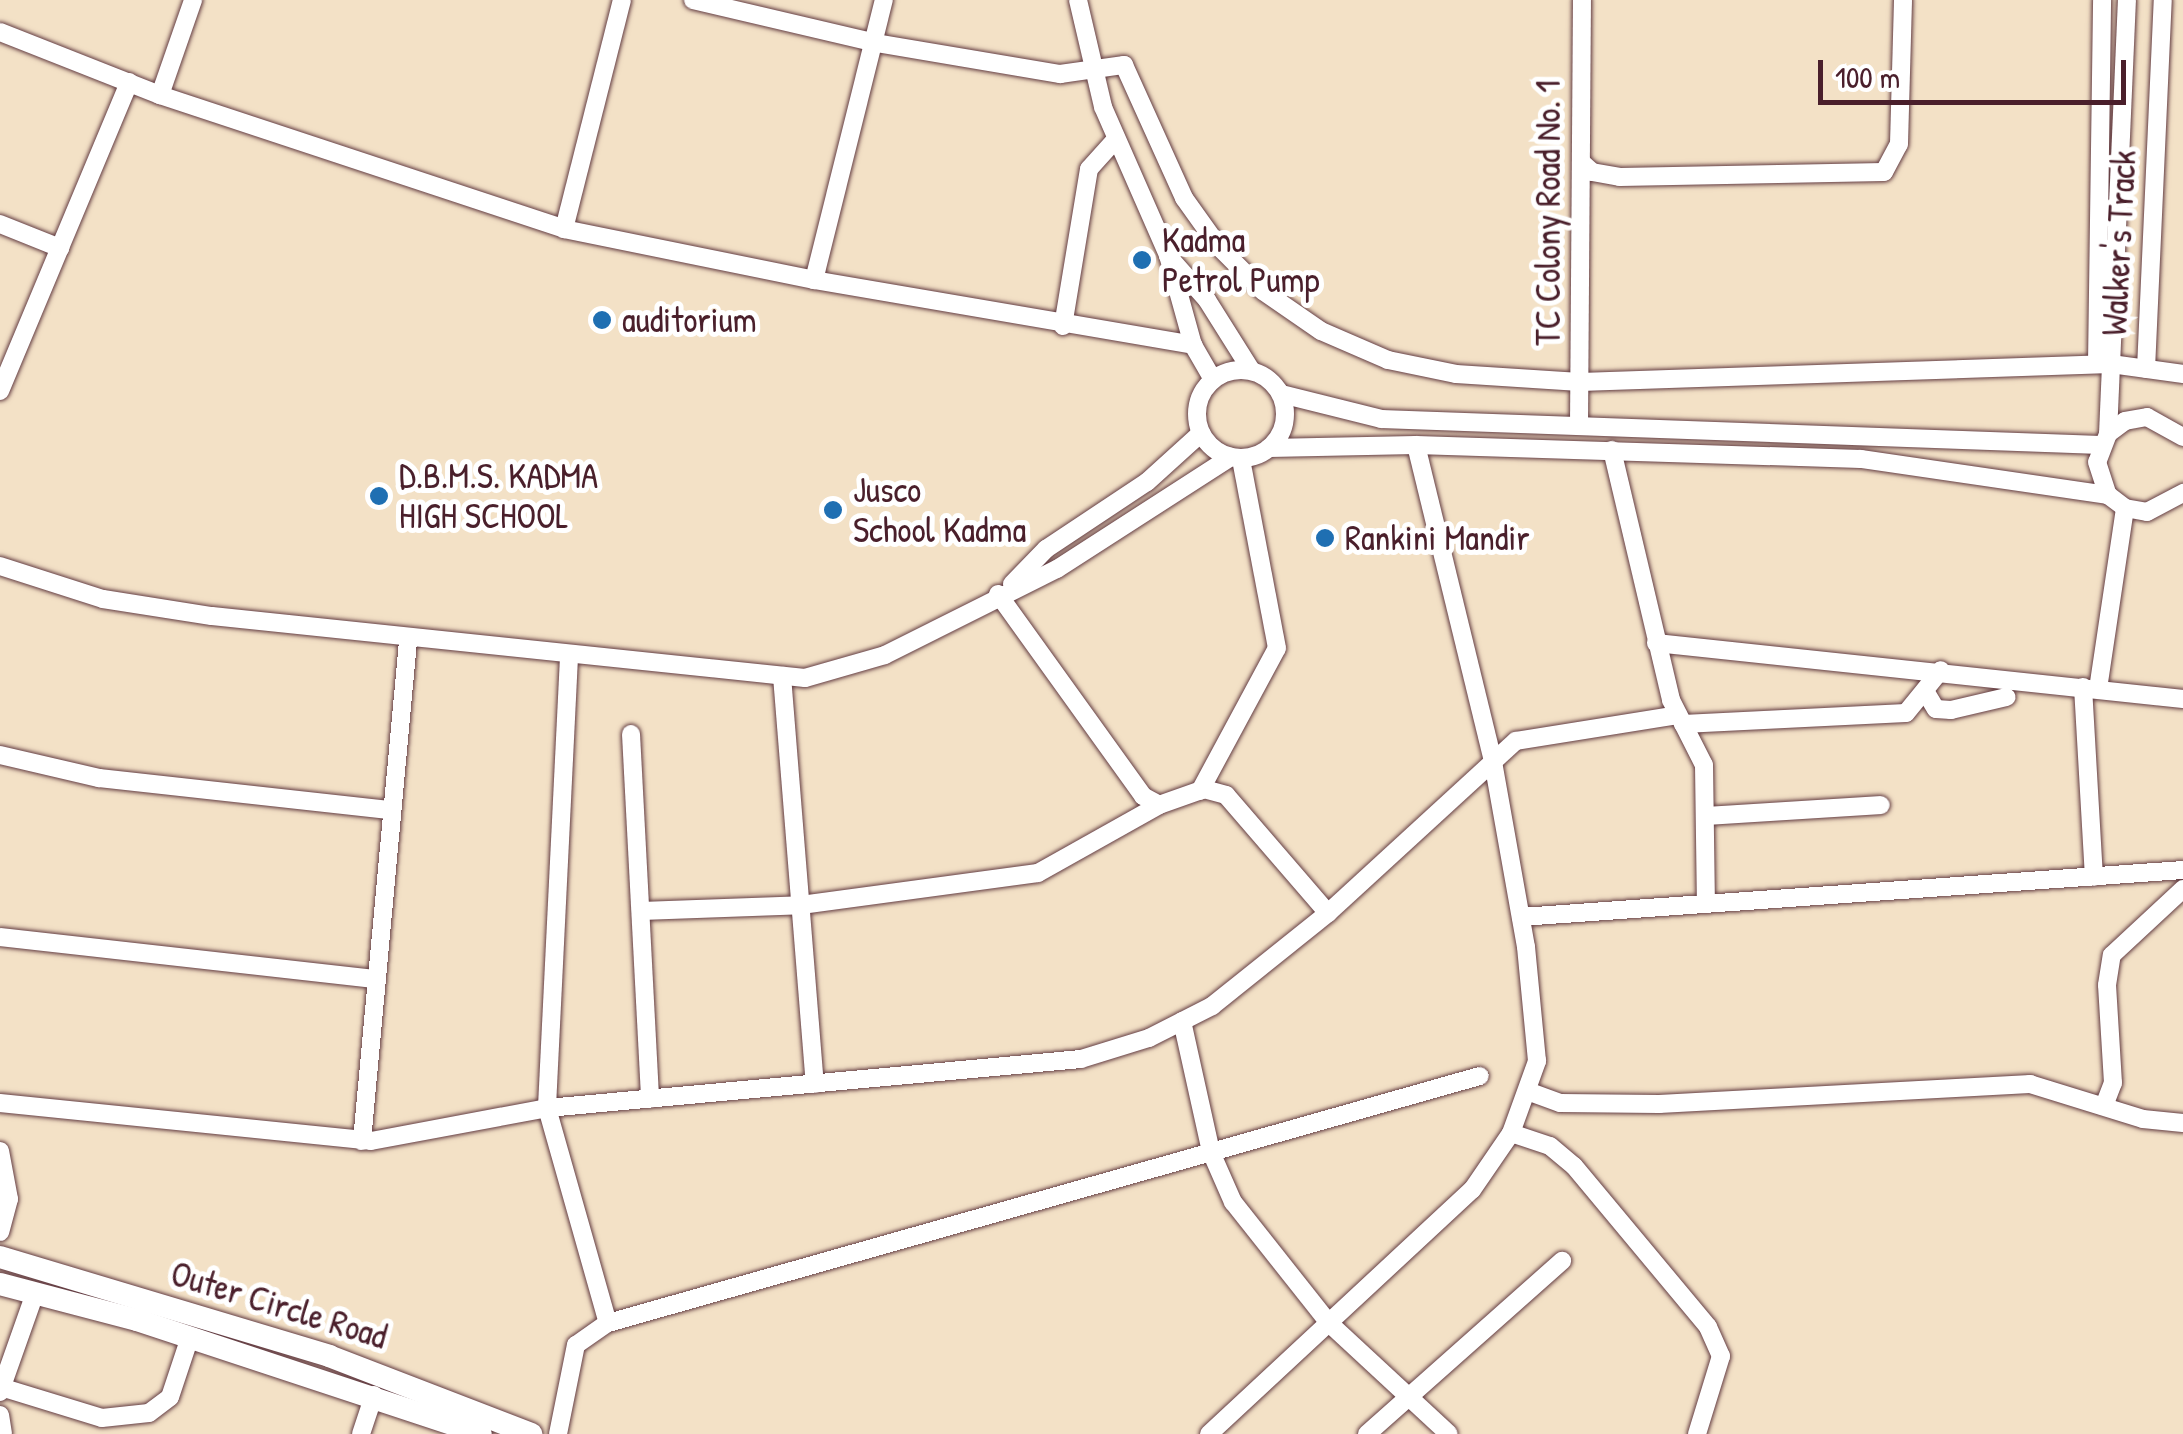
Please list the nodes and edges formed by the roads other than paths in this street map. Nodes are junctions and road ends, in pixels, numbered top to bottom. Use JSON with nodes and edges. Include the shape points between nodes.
{"nodes":[{"id":1,"x":193,"y":0,"type":"edge"},
{"id":2,"x":622,"y":0,"type":"edge"},
{"id":3,"x":693,"y":0,"type":"edge"},
{"id":4,"x":884,"y":0,"type":"edge"},
{"id":5,"x":1078,"y":0,"type":"edge"},
{"id":6,"x":1582,"y":0,"type":"edge"},
{"id":7,"x":1902,"y":0,"type":"edge"},
{"id":8,"x":2102,"y":0,"type":"edge"},
{"id":9,"x":2127,"y":0,"type":"edge"},
{"id":10,"x":2163,"y":0,"type":"edge"},
{"id":11,"x":0,"y":32,"type":"edge"},
{"id":12,"x":876,"y":42,"type":"junction"},
{"id":13,"x":1092,"y":69,"type":"junction"},
{"id":14,"x":129,"y":82,"type":"junction"},
{"id":15,"x":160,"y":94,"type":"junction"},
{"id":16,"x":1116,"y":139,"type":"junction"},
{"id":17,"x":1581,"y":162,"type":"junction"},
{"id":18,"x":0,"y":224,"type":"edge"},
{"id":19,"x":564,"y":228,"type":"junction"},
{"id":20,"x":60,"y":248,"type":"junction"},
{"id":21,"x":1168,"y":256,"type":"junction"},
{"id":22,"x":814,"y":280,"type":"junction"},
{"id":23,"x":1063,"y":326,"type":"junction"},
{"id":24,"x":1193,"y":345,"type":"junction"},
{"id":25,"x":2104,"y":364,"type":"junction"},
{"id":26,"x":2146,"y":369,"type":"junction"},
{"id":27,"x":1251,"y":370,"type":"junction"},
{"id":28,"x":2183,"y":374,"type":"edge"},
{"id":29,"x":1214,"y":378,"type":"junction"},
{"id":30,"x":1580,"y":382,"type":"junction"},
{"id":31,"x":0,"y":390,"type":"edge"},
{"id":32,"x":1282,"y":394,"type":"junction"},
{"id":33,"x":1579,"y":426,"type":"junction"},
{"id":34,"x":1201,"y":433,"type":"junction"},
{"id":35,"x":2183,"y":437,"type":"edge"},
{"id":36,"x":2104,"y":439,"type":"junction"},
{"id":37,"x":1416,"y":446,"type":"junction"},
{"id":38,"x":1269,"y":448,"type":"junction"},
{"id":39,"x":1612,"y":450,"type":"junction"},
{"id":40,"x":1236,"y":458,"type":"junction"},
{"id":41,"x":2183,"y":492,"type":"edge"},
{"id":42,"x":2108,"y":496,"type":"junction"},
{"id":43,"x":2176,"y":507,"type":"edge"},
{"id":44,"x":2125,"y":508,"type":"junction"},
{"id":45,"x":0,"y":566,"type":"edge"},
{"id":46,"x":1003,"y":591,"type":"junction"},
{"id":47,"x":408,"y":641,"type":"junction"},
{"id":48,"x":1656,"y":643,"type":"junction"},
{"id":49,"x":569,"y":658,"type":"junction"},
{"id":50,"x":1942,"y":670,"type":"junction"},
{"id":51,"x":782,"y":676,"type":"junction"},
{"id":52,"x":2091,"y":688,"type":"junction"},
{"id":53,"x":1925,"y":691,"type":"junction"},
{"id":54,"x":2007,"y":697,"type":"dead end"},
{"id":55,"x":2183,"y":699,"type":"edge"},
{"id":56,"x":1680,"y":719,"type":"junction"},
{"id":57,"x":632,"y":734,"type":"dead end"},
{"id":58,"x":0,"y":756,"type":"edge"},
{"id":59,"x":1493,"y":761,"type":"junction"},
{"id":60,"x":1200,"y":791,"type":"junction"},
{"id":61,"x":1159,"y":805,"type":"junction"},
{"id":62,"x":1882,"y":805,"type":"dead end"},
{"id":63,"x":391,"y":810,"type":"junction"},
{"id":64,"x":1707,"y":816,"type":"junction"},
{"id":65,"x":2183,"y":870,"type":"edge"},
{"id":66,"x":2094,"y":877,"type":"junction"},
{"id":67,"x":2183,"y":890,"type":"edge"},
{"id":68,"x":1706,"y":904,"type":"junction"},
{"id":69,"x":801,"y":905,"type":"junction"},
{"id":70,"x":641,"y":911,"type":"junction"},
{"id":71,"x":1328,"y":913,"type":"junction"},
{"id":72,"x":1520,"y":916,"type":"junction"},
{"id":73,"x":0,"y":937,"type":"edge"},
{"id":74,"x":375,"y":979,"type":"junction"},
{"id":75,"x":1182,"y":1021,"type":"junction"},
{"id":76,"x":1480,"y":1076,"type":"dead end"},
{"id":77,"x":816,"y":1084,"type":"junction"},
{"id":78,"x":1530,"y":1092,"type":"junction"},
{"id":79,"x":650,"y":1099,"type":"junction"},
{"id":80,"x":0,"y":1103,"type":"edge"},
{"id":81,"x":2104,"y":1106,"type":"junction"},
{"id":82,"x":547,"y":1108,"type":"junction"},
{"id":83,"x":2183,"y":1123,"type":"edge"},
{"id":84,"x":1511,"y":1133,"type":"junction"},
{"id":85,"x":362,"y":1141,"type":"junction"},
{"id":86,"x":0,"y":1151,"type":"edge"},
{"id":87,"x":1212,"y":1152,"type":"junction"},
{"id":88,"x":0,"y":1232,"type":"edge"},
{"id":89,"x":0,"y":1257,"type":"edge"},
{"id":90,"x":1562,"y":1262,"type":"dead end"},
{"id":91,"x":0,"y":1284,"type":"edge"},
{"id":92,"x":35,"y":1293,"type":"junction"},
{"id":93,"x":608,"y":1322,"type":"junction"},
{"id":94,"x":1329,"y":1323,"type":"junction"},
{"id":95,"x":190,"y":1337,"type":"junction"},
{"id":96,"x":2,"y":1390,"type":"edge"},
{"id":97,"x":374,"y":1395,"type":"junction"},
{"id":98,"x":1407,"y":1395,"type":"junction"},
{"id":99,"x":0,"y":1415,"type":"edge"},
{"id":100,"x":3,"y":1434,"type":"edge"},
{"id":101,"x":361,"y":1434,"type":"edge"},
{"id":102,"x":481,"y":1434,"type":"edge"},
{"id":103,"x":531,"y":1434,"type":"edge"},
{"id":104,"x":558,"y":1434,"type":"edge"},
{"id":105,"x":1209,"y":1434,"type":"edge"},
{"id":106,"x":1366,"y":1434,"type":"edge"},
{"id":107,"x":1448,"y":1434,"type":"edge"},
{"id":108,"x":1697,"y":1434,"type":"edge"}],
"edges":[{"from":1,"to":15,"type":"street"},
{"from":2,"to":19,"type":"street"},
{"from":3,"to":12,"type":"street"},
{"from":4,"to":12,"type":"street"},
{"from":5,"to":13,"type":"street"},
{"from":6,"to":17,"type":"street","name":"TC Colony Road No. 1"},
{"from":7,"to":17,"type":"street","via":[[1899,144],[1884,172],[1620,178],[1592,172]]},
{"from":8,"to":25,"type":"street"},
{"from":9,"to":25,"type":"street"},
{"from":10,"to":26,"type":"street","name":"Walker's Track"},
{"from":11,"to":14,"type":"street"},
{"from":12,"to":13,"type":"street","via":[[1060,74]]},
{"from":12,"to":22,"type":"street"},
{"from":13,"to":16,"type":"street"},
{"from":13,"to":30,"type":"street","via":[[1118,63],[1130,71],[1155,140],[1219,247],[1264,291],[1321,331],[1388,360],[1456,374]]},
{"from":14,"to":15,"type":"street"},
{"from":14,"to":20,"type":"street"},
{"from":15,"to":19,"type":"street"},
{"from":16,"to":21,"type":"street"},
{"from":16,"to":23,"type":"street","via":[[1089,169]]},
{"from":17,"to":30,"type":"street","name":"TC Colony Road No. 1"},
{"from":18,"to":20,"type":"street"},
{"from":19,"to":22,"type":"street"},
{"from":20,"to":31,"type":"street"},
{"from":21,"to":24,"type":"street"},
{"from":21,"to":27,"type":"street","via":[[1207,300]]},
{"from":22,"to":23,"type":"street"},
{"from":23,"to":24,"type":"street"},
{"from":24,"to":29,"type":"street"},
{"from":25,"to":26,"type":"street"},
{"from":25,"to":30,"type":"street"},
{"from":25,"to":36,"type":"street"},
{"from":26,"to":28,"type":"street"},
{"from":27,"to":29,"type":"street"},
{"from":27,"to":32,"type":"street"},
{"from":29,"to":34,"type":"street","via":[[1201,394]]},
{"from":30,"to":33,"type":"street","name":"TC Colony Road No. 1"},
{"from":32,"to":33,"type":"street","via":[[1380,418]]},
{"from":32,"to":38,"type":"street","via":[[1282,433]]},
{"from":33,"to":36,"type":"street"},
{"from":34,"to":40,"type":"street"},
{"from":34,"to":46,"type":"street","via":[[1147,482],[1046,549]]},
{"from":35,"to":36,"type":"street","via":[[2147,417]]},
{"from":36,"to":42,"type":"street","via":[[2096,462]]},
{"from":37,"to":38,"type":"street"},
{"from":37,"to":39,"type":"street"},
{"from":37,"to":59,"type":"street"},
{"from":38,"to":40,"type":"street"},
{"from":39,"to":42,"type":"street","via":[[1862,459]]},
{"from":39,"to":48,"type":"street"},
{"from":40,"to":46,"type":"street","via":[[1056,569]]},
{"from":40,"to":60,"type":"street","via":[[1277,648]]},
{"from":41,"to":43,"type":"street"},
{"from":42,"to":44,"type":"street"},
{"from":43,"to":44,"type":"street"},
{"from":44,"to":52,"type":"street"},
{"from":45,"to":47,"type":"street","via":[[102,599]]},
{"from":46,"to":51,"type":"street","via":[[885,655],[840,672]]},
{"from":46,"to":61,"type":"street","via":[[1143,796]]},
{"from":47,"to":49,"type":"street"},
{"from":47,"to":63,"type":"street"},
{"from":48,"to":50,"type":"street"},
{"from":48,"to":56,"type":"street"},
{"from":49,"to":51,"type":"street"},
{"from":49,"to":82,"type":"street"},
{"from":50,"to":52,"type":"street"},
{"from":50,"to":53,"type":"street"},
{"from":51,"to":69,"type":"street"},
{"from":52,"to":55,"type":"street"},
{"from":52,"to":66,"type":"street"},
{"from":53,"to":54,"type":"street","via":[[1936,709]]},
{"from":53,"to":56,"type":"street","via":[[1906,713]]},
{"from":56,"to":59,"type":"street","via":[[1528,737]]},
{"from":56,"to":64,"type":"street","via":[[1704,765]]},
{"from":57,"to":70,"type":"street"},
{"from":58,"to":63,"type":"street","via":[[99,778]]},
{"from":59,"to":71,"type":"street"},
{"from":59,"to":72,"type":"street"},
{"from":60,"to":61,"type":"street"},
{"from":60,"to":71,"type":"street","via":[[1226,795]]},
{"from":61,"to":69,"type":"street","via":[[1038,873]]},
{"from":62,"to":64,"type":"street"},
{"from":63,"to":74,"type":"street"},
{"from":64,"to":68,"type":"street"},
{"from":65,"to":66,"type":"street"},
{"from":66,"to":68,"type":"street"},
{"from":67,"to":81,"type":"street","via":[[2112,954],[2113,1083]]},
{"from":68,"to":72,"type":"street"},
{"from":69,"to":70,"type":"street"},
{"from":69,"to":77,"type":"street"},
{"from":70,"to":79,"type":"street"},
{"from":71,"to":75,"type":"street","via":[[1212,1006]]},
{"from":72,"to":78,"type":"street","via":[[1537,1061]]},
{"from":73,"to":74,"type":"street"},
{"from":74,"to":85,"type":"street"},
{"from":75,"to":77,"type":"street","via":[[1080,1059]]},
{"from":75,"to":87,"type":"street"},
{"from":76,"to":87,"type":"street"},
{"from":77,"to":79,"type":"street"},
{"from":78,"to":81,"type":"street","via":[[1560,1103],[1659,1104],[2018,1083]]},
{"from":78,"to":84,"type":"street"},
{"from":79,"to":82,"type":"street"},
{"from":80,"to":85,"type":"street"},
{"from":81,"to":83,"type":"street"},
{"from":82,"to":85,"type":"street","via":[[453,1130]]},
{"from":82,"to":93,"type":"street"},
{"from":84,"to":94,"type":"street","via":[[1472,1190]]},
{"from":84,"to":108,"type":"street","via":[[1550,1146],[1574,1166],[1708,1327],[1721,1356]]},
{"from":86,"to":88,"type":"street","via":[[10,1200]]},
{"from":87,"to":93,"type":"street"},
{"from":87,"to":94,"type":"street","via":[[1233,1202]]},
{"from":89,"to":103,"type":"main road","name":"Outer Circle Road","via":[[330,1356]]},
{"from":90,"to":98,"type":"street"},
{"from":91,"to":92,"type":"main road","name":"Outer Circle Road"},
{"from":92,"to":95,"type":"main road","name":"Outer Circle Road"},
{"from":92,"to":96,"type":"street"},
{"from":93,"to":104,"type":"street","via":[[576,1345]]},
{"from":94,"to":98,"type":"street"},
{"from":94,"to":105,"type":"street"},
{"from":95,"to":96,"type":"street","via":[[170,1397],[149,1413],[92,1416]]},
{"from":95,"to":97,"type":"main road","name":"Outer Circle Road"},
{"from":97,"to":101,"type":"street"},
{"from":97,"to":102,"type":"main road","name":"Outer Circle Road"},
{"from":98,"to":106,"type":"street"},
{"from":98,"to":107,"type":"street"},
{"from":99,"to":100,"type":"street"}]}
